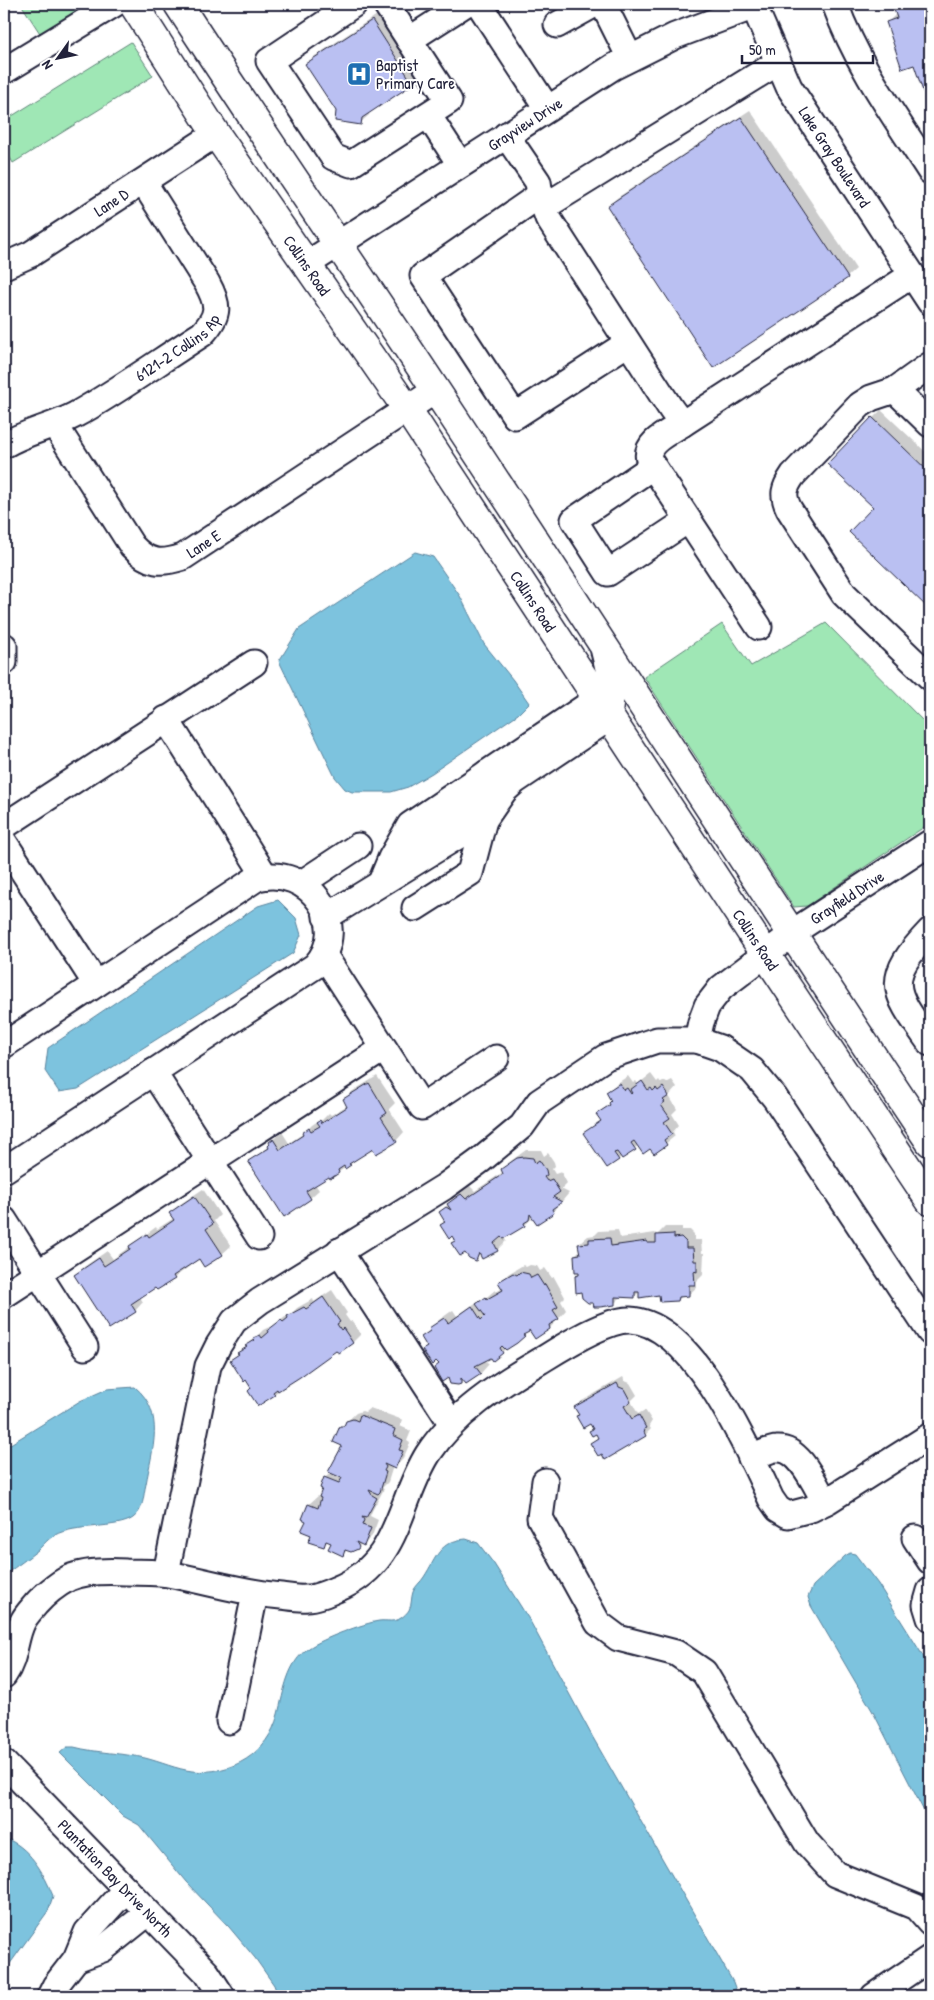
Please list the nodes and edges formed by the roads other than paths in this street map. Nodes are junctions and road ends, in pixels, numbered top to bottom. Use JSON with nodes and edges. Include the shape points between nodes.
{"nodes":[{"id":1,"x":114,"y":4,"type":"edge"},
{"id":2,"x":133,"y":4,"type":"edge"},
{"id":3,"x":178,"y":4,"type":"edge"},
{"id":4,"x":354,"y":4,"type":"edge"},
{"id":5,"x":386,"y":4,"type":"edge"},
{"id":6,"x":465,"y":4,"type":"edge"},
{"id":7,"x":480,"y":4,"type":"edge"},
{"id":8,"x":596,"y":4,"type":"edge"},
{"id":9,"x":603,"y":4,"type":"edge"},
{"id":10,"x":755,"y":4,"type":"edge"},
{"id":11,"x":836,"y":4,"type":"edge"},
{"id":12,"x":556,"y":25,"type":"dead end"},
{"id":13,"x":409,"y":40,"type":"junction"},
{"id":14,"x":630,"y":58,"type":"junction"},
{"id":15,"x":777,"y":62,"type":"junction"},
{"id":16,"x":4,"y":71,"type":"edge"},
{"id":17,"x":547,"y":108,"type":"junction"},
{"id":18,"x":428,"y":115,"type":"junction"},
{"id":19,"x":216,"y":134,"type":"junction"},
{"id":20,"x":506,"y":135,"type":"junction"},
{"id":21,"x":460,"y":164,"type":"junction"},
{"id":22,"x":930,"y":171,"type":"edge"},
{"id":23,"x":144,"y":183,"type":"junction"},
{"id":24,"x":542,"y":201,"type":"junction"},
{"id":25,"x":337,"y":245,"type":"junction"},
{"id":26,"x":307,"y":264,"type":"junction"},
{"id":27,"x":4,"y":266,"type":"edge"},
{"id":28,"x":922,"y":283,"type":"edge"},
{"id":29,"x":628,"y":343,"type":"junction"},
{"id":30,"x":930,"y":365,"type":"edge"},
{"id":31,"x":436,"y":390,"type":"junction"},
{"id":32,"x":895,"y":390,"type":"junction"},
{"id":33,"x":407,"y":409,"type":"junction"},
{"id":34,"x":682,"y":424,"type":"junction"},
{"id":35,"x":930,"y":424,"type":"edge"},
{"id":36,"x":54,"y":425,"type":"junction"},
{"id":37,"x":4,"y":445,"type":"edge"},
{"id":38,"x":652,"y":467,"type":"junction"},
{"id":39,"x":688,"y":520,"type":"junction"},
{"id":40,"x":759,"y":627,"type":"dead end"},
{"id":41,"x":602,"y":644,"type":"junction"},
{"id":42,"x":4,"y":646,"type":"edge"},
{"id":43,"x":4,"y":662,"type":"edge"},
{"id":44,"x":254,"y":663,"type":"dead end"},
{"id":45,"x":930,"y":677,"type":"edge"},
{"id":46,"x":603,"y":708,"type":"junction"},
{"id":47,"x":166,"y":719,"type":"junction"},
{"id":48,"x":484,"y":820,"type":"junction"},
{"id":49,"x":4,"y":826,"type":"edge"},
{"id":50,"x":4,"y":842,"type":"edge"},
{"id":51,"x":930,"y":843,"type":"edge"},
{"id":52,"x":358,"y":846,"type":"dead end"},
{"id":53,"x":265,"y":876,"type":"junction"},
{"id":54,"x":381,"y":882,"type":"junction"},
{"id":55,"x":302,"y":883,"type":"junction"},
{"id":56,"x":416,"y":908,"type":"dead end"},
{"id":57,"x":326,"y":917,"type":"junction"},
{"id":58,"x":930,"y":930,"type":"edge"},
{"id":59,"x":792,"y":934,"type":"junction"},
{"id":60,"x":324,"y":954,"type":"junction"},
{"id":61,"x":766,"y":955,"type":"junction"},
{"id":62,"x":96,"y":984,"type":"junction"},
{"id":63,"x":697,"y":1040,"type":"junction"},
{"id":64,"x":930,"y":1043,"type":"edge"},
{"id":65,"x":4,"y":1045,"type":"edge"},
{"id":66,"x":383,"y":1049,"type":"junction"},
{"id":67,"x":496,"y":1058,"type":"dead end"},
{"id":68,"x":153,"y":1072,"type":"junction"},
{"id":69,"x":930,"y":1142,"type":"edge"},
{"id":70,"x":210,"y":1161,"type":"junction"},
{"id":71,"x":4,"y":1170,"type":"edge"},
{"id":72,"x":930,"y":1201,"type":"edge"},
{"id":73,"x":4,"y":1220,"type":"edge"},
{"id":74,"x":259,"y":1237,"type":"dead end"},
{"id":75,"x":339,"y":1251,"type":"junction"},
{"id":76,"x":37,"y":1273,"type":"junction"},
{"id":77,"x":4,"y":1295,"type":"edge"},
{"id":78,"x":930,"y":1332,"type":"edge"},
{"id":79,"x":85,"y":1347,"type":"dead end"},
{"id":80,"x":452,"y":1424,"type":"junction"},
{"id":81,"x":930,"y":1436,"type":"edge"},
{"id":82,"x":751,"y":1458,"type":"junction"},
{"id":83,"x":545,"y":1481,"type":"dead end"},
{"id":84,"x":825,"y":1502,"type":"junction"},
{"id":85,"x":915,"y":1538,"type":"dead end"},
{"id":86,"x":930,"y":1561,"type":"edge"},
{"id":87,"x":166,"y":1574,"type":"junction"},
{"id":88,"x":930,"y":1591,"type":"edge"},
{"id":89,"x":256,"y":1594,"type":"junction"},
{"id":90,"x":930,"y":1618,"type":"edge"},
{"id":91,"x":4,"y":1675,"type":"edge"},
{"id":92,"x":229,"y":1721,"type":"dead end"},
{"id":93,"x":4,"y":1763,"type":"edge"},
{"id":94,"x":126,"y":1889,"type":"junction"},
{"id":95,"x":148,"y":1913,"type":"junction"},
{"id":96,"x":930,"y":1923,"type":"edge"},
{"id":97,"x":930,"y":1958,"type":"edge"},
{"id":98,"x":76,"y":1959,"type":"junction"},
{"id":99,"x":50,"y":1996,"type":"edge"},
{"id":100,"x":222,"y":1996,"type":"edge"},
{"id":101,"x":874,"y":1996,"type":"edge"}],
"edges":[{"from":1,"to":16,"type":"street"},
{"from":2,"to":19,"type":"main road","name":"Collins Road"},
{"from":3,"to":25,"type":"main road","name":"Collins Road"},
{"from":4,"to":18,"type":"street","via":[[269,61],[333,157],[351,164]]},
{"from":5,"to":13,"type":"street"},
{"from":6,"to":13,"type":"street"},
{"from":7,"to":17,"type":"street"},
{"from":8,"to":12,"type":"street"},
{"from":9,"to":14,"type":"street"},
{"from":10,"to":14,"type":"street","name":"Grayview Drive"},
{"from":10,"to":15,"type":"street","name":"Lake Gray Boulevard"},
{"from":11,"to":22,"type":"street","via":[[869,78]]},
{"from":13,"to":18,"type":"street","via":[[449,101]]},
{"from":14,"to":17,"type":"street","name":"Grayview Drive"},
{"from":15,"to":24,"type":"street"},
{"from":15,"to":28,"type":"street","name":"Lake Gray Boulevard","via":[[789,87]]},
{"from":17,"to":20,"type":"street","name":"Grayview Drive"},
{"from":18,"to":21,"type":"street"},
{"from":19,"to":23,"type":"street","name":"Lane D"},
{"from":19,"to":26,"type":"main road","name":"Collins Road"},
{"from":20,"to":21,"type":"street","name":"Grayview Drive"},
{"from":20,"to":24,"type":"street","via":[[538,182]]},
{"from":21,"to":25,"type":"street","name":"Grayview Drive"},
{"from":23,"to":27,"type":"street","name":"Lane D","via":[[32,254]]},
{"from":23,"to":36,"type":"street","name":"6121-2 Collins Ap","via":[[214,296],[213,323],[202,334],[77,414]]},
{"from":24,"to":29,"type":"street","via":[[548,218]]},
{"from":24,"to":29,"type":"street","via":[[423,276],[515,416]]},
{"from":25,"to":26,"type":"street","name":"Grayview Drive"},
{"from":25,"to":31,"type":"main road","name":"Collins Road"},
{"from":26,"to":33,"type":"main road","name":"Collins Road"},
{"from":28,"to":34,"type":"street"},
{"from":29,"to":34,"type":"street"},
{"from":30,"to":32,"type":"street"},
{"from":31,"to":33,"type":"street","name":"Lane E"},
{"from":31,"to":41,"type":"main road","name":"Collins Road"},
{"from":32,"to":35,"type":"street"},
{"from":32,"to":45,"type":"street","via":[[860,405],[793,475],[783,493],[789,509],[844,594]]},
{"from":33,"to":36,"type":"street","name":"Lane E","via":[[183,557],[168,561],[153,561],[141,556],[132,546]]},
{"from":33,"to":46,"type":"main road","name":"Collins Road"},
{"from":34,"to":38,"type":"street","via":[[650,446],[648,456]]},
{"from":36,"to":37,"type":"street"},
{"from":38,"to":39,"type":"street"},
{"from":38,"to":39,"type":"street","via":[[574,520],[608,573]]},
{"from":39,"to":40,"type":"street"},
{"from":41,"to":46,"type":"street","via":[[612,680],[612,699]]},
{"from":41,"to":59,"type":"main road","name":"Collins Road"},
{"from":42,"to":43,"type":"street"},
{"from":44,"to":47,"type":"street"},
{"from":46,"to":48,"type":"street","via":[[504,791]]},
{"from":46,"to":54,"type":"street","via":[[487,773],[470,807],[391,858]]},
{"from":46,"to":61,"type":"main road","name":"Collins Road"},
{"from":47,"to":49,"type":"street"},
{"from":47,"to":53,"type":"street"},
{"from":48,"to":54,"type":"street"},
{"from":48,"to":56,"type":"street","via":[[470,873]]},
{"from":50,"to":62,"type":"street"},
{"from":51,"to":59,"type":"street","name":"Grayfield Drive"},
{"from":52,"to":55,"type":"street"},
{"from":53,"to":55,"type":"street","via":[[280,876]]},
{"from":53,"to":62,"type":"street"},
{"from":54,"to":57,"type":"street"},
{"from":55,"to":57,"type":"street","via":[[317,896]]},
{"from":57,"to":60,"type":"street","via":[[328,938]]},
{"from":58,"to":64,"type":"street","via":[[904,962],[898,979],[898,992]]},
{"from":59,"to":61,"type":"street","name":"Grayfield Drive"},
{"from":59,"to":69,"type":"main road","name":"Collins Road"},
{"from":60,"to":66,"type":"street"},
{"from":60,"to":68,"type":"street","via":[[315,966]]},
{"from":61,"to":63,"type":"street","name":"Grayfield Drive","via":[[721,988],[707,1006]]},
{"from":61,"to":72,"type":"main road","name":"Collins Road"},
{"from":62,"to":65,"type":"street"},
{"from":63,"to":75,"type":"street","via":[[657,1040],[606,1057],[539,1102],[522,1126],[481,1160]]},
{"from":63,"to":78,"type":"street","via":[[720,1048],[752,1070],[775,1098]]},
{"from":66,"to":67,"type":"street","via":[[422,1106]]},
{"from":66,"to":70,"type":"street"},
{"from":68,"to":70,"type":"street"},
{"from":68,"to":71,"type":"street"},
{"from":70,"to":74,"type":"street"},
{"from":70,"to":76,"type":"street"},
{"from":73,"to":76,"type":"street"},
{"from":75,"to":80,"type":"street"},
{"from":75,"to":87,"type":"street","via":[[234,1320],[218,1346],[208,1366]]},
{"from":76,"to":77,"type":"street"},
{"from":76,"to":79,"type":"street"},
{"from":80,"to":82,"type":"street","via":[[485,1396],[562,1348],[610,1324],[630,1320],[650,1324],[674,1339],[702,1372],[732,1418]]},
{"from":80,"to":89,"type":"street","via":[[428,1454],[387,1548],[370,1570],[339,1588],[309,1598]]},
{"from":81,"to":84,"type":"street"},
{"from":82,"to":84,"type":"street","via":[[776,1449],[790,1451],[804,1466]]},
{"from":82,"to":84,"type":"street","via":[[771,1499],[788,1515]]},
{"from":83,"to":96,"type":"street","via":[[540,1518],[598,1624],[618,1638],[676,1653],[704,1672],[807,1843],[835,1874],[916,1907]]},
{"from":85,"to":86,"type":"street"},
{"from":87,"to":89,"type":"street"},
{"from":87,"to":91,"type":"street","via":[[112,1571],[69,1578],[37,1604],[23,1621],[11,1665]]},
{"from":88,"to":90,"type":"street","via":[[926,1605]]},
{"from":89,"to":92,"type":"street"},
{"from":93,"to":94,"type":"street","name":"Plantation Bay Drive North"},
{"from":94,"to":95,"type":"street","name":"Plantation Bay Drive North"},
{"from":94,"to":98,"type":"street","via":[[87,1932]]},
{"from":95,"to":98,"type":"street","via":[[103,1949]]},
{"from":95,"to":100,"type":"street","name":"Plantation Bay Drive North","via":[[207,1973]]},
{"from":97,"to":101,"type":"street"},
{"from":98,"to":99,"type":"street"}]}
